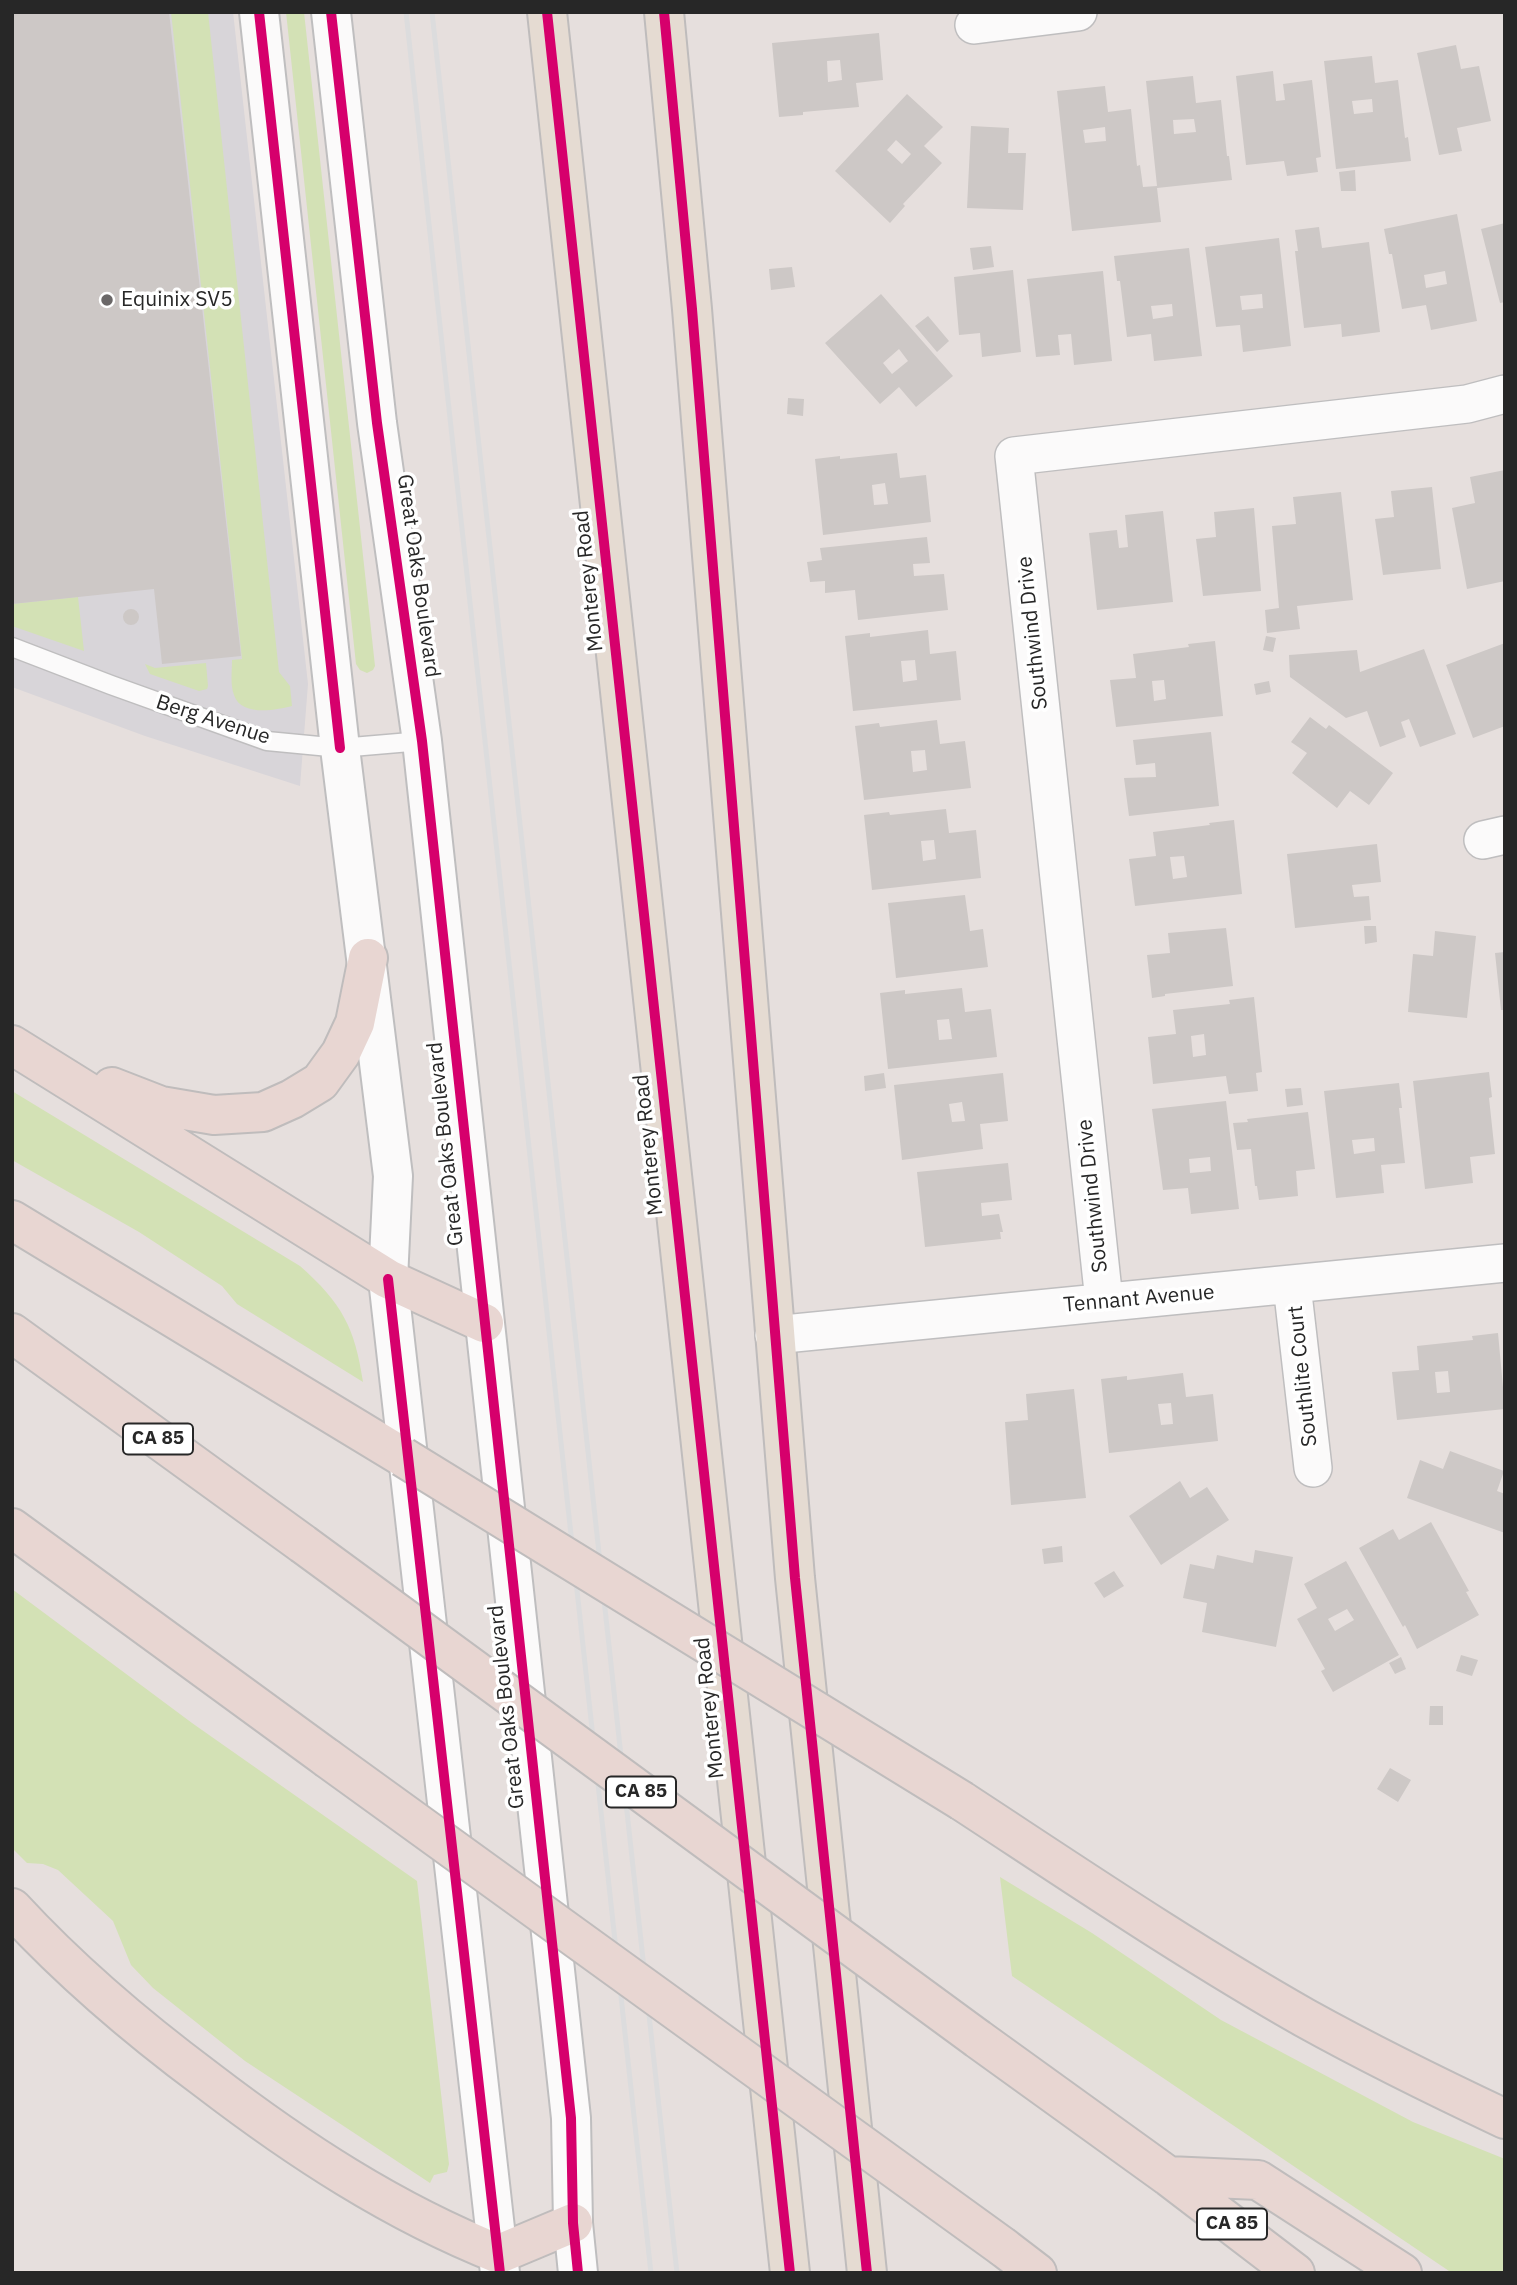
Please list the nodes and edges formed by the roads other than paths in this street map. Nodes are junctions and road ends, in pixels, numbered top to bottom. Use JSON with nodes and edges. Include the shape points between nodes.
{"nodes":[{"id":1,"x":259,"y":12,"type":"edge"},
{"id":2,"x":331,"y":12,"type":"edge"},
{"id":3,"x":547,"y":12,"type":"edge"},
{"id":4,"x":664,"y":12,"type":"edge"},
{"id":5,"x":1078,"y":12,"type":"edge"},
{"id":6,"x":974,"y":25,"type":"dead end"},
{"id":7,"x":1505,"y":394,"type":"edge"},
{"id":8,"x":12,"y":647,"type":"edge"},
{"id":9,"x":422,"y":741,"type":"junction"},
{"id":10,"x":340,"y":748,"type":"junction"},
{"id":11,"x":368,"y":958,"type":"junction"},
{"id":12,"x":17,"y":1049,"type":"edge"},
{"id":13,"x":12,"y":1220,"type":"edge"},
{"id":14,"x":1505,"y":1263,"type":"edge"},
{"id":15,"x":388,"y":1279,"type":"junction"},
{"id":16,"x":1293,"y":1285,"type":"junction"},
{"id":17,"x":1104,"y":1301,"type":"junction"},
{"id":18,"x":484,"y":1323,"type":"junction"},
{"id":19,"x":12,"y":1333,"type":"edge"},
{"id":20,"x":774,"y":1335,"type":"junction"},
{"id":21,"x":1312,"y":1468,"type":"dead end"},
{"id":22,"x":12,"y":1528,"type":"edge"},
{"id":23,"x":12,"y":1908,"type":"edge"},
{"id":24,"x":1505,"y":2119,"type":"edge"},
{"id":25,"x":1168,"y":2176,"type":"junction"},
{"id":26,"x":573,"y":2223,"type":"junction"},
{"id":27,"x":499,"y":2263,"type":"edge"},
{"id":28,"x":578,"y":2273,"type":"edge"},
{"id":29,"x":790,"y":2273,"type":"edge"},
{"id":30,"x":867,"y":2273,"type":"edge"},
{"id":31,"x":1037,"y":2273,"type":"edge"},
{"id":32,"x":1295,"y":2273,"type":"edge"},
{"id":33,"x":1402,"y":2273,"type":"edge"}],
"edges":[{"from":1,"to":10,"type":"main road"},
{"from":2,"to":9,"type":"main road","name":"Great Oaks Boulevard","via":[[377,423]]},
{"from":3,"to":29,"type":"main road","name":"Monterey Road"},
{"from":4,"to":20,"type":"main road"},
{"from":5,"to":6,"type":"street"},
{"from":7,"to":17,"type":"street","name":"Southwind Drive","via":[[1467,404],[1014,456]]},
{"from":8,"to":10,"type":"lane","name":"Berg Avenue","via":[[267,741]]},
{"from":9,"to":10,"type":"lane","name":"Berg Avenue"},
{"from":9,"to":18,"type":"main road","name":"Great Oaks Boulevard"},
{"from":10,"to":11,"type":"main road"},
{"from":11,"to":12,"type":"highway","via":[[355,1023],[341,1054],[320,1083],[263,1112],[214,1115],[161,1106]]},
{"from":11,"to":15,"type":"main road","via":[[393,1176]]},
{"from":12,"to":15,"type":"highway"},
{"from":13,"to":24,"type":"highway","bridge":true,"via":[[962,1801],[1187,1947],[1304,2017]]},
{"from":14,"to":16,"type":"street","name":"Tennant Avenue"},
{"from":15,"to":18,"type":"highway"},
{"from":15,"to":27,"type":"main road"},
{"from":16,"to":17,"type":"street","name":"Tennant Avenue"},
{"from":16,"to":21,"type":"street","name":"Southlite Court"},
{"from":17,"to":20,"type":"street","name":"Tennant Avenue"},
{"from":18,"to":26,"type":"main road","name":"Great Oaks Boulevard","via":[[571,2118]]},
{"from":19,"to":25,"type":"highway","number":"CA 85","bridge":true},
{"from":20,"to":30,"type":"main road","via":[[814,1778]]},
{"from":22,"to":31,"type":"highway","bridge":true},
{"from":23,"to":27,"type":"highway","via":[[96,1992],[259,2120],[386,2202]]},
{"from":25,"to":32,"type":"highway","number":"CA 85"},
{"from":25,"to":33,"type":"highway","via":[[1258,2180]]},
{"from":26,"to":27,"type":"highway"},
{"from":26,"to":28,"type":"main road","name":"Great Oaks Boulevard"}]}
